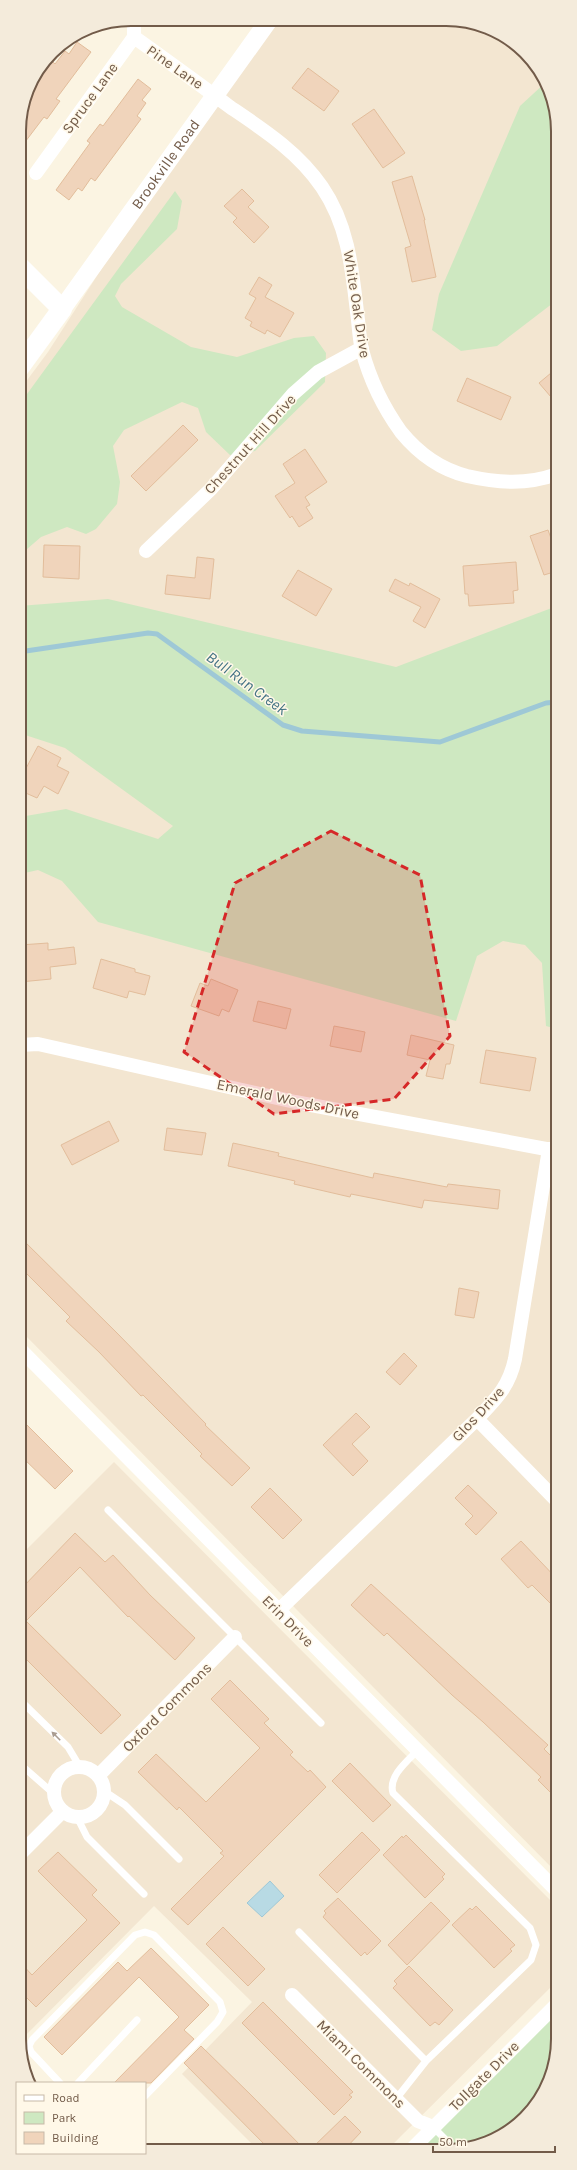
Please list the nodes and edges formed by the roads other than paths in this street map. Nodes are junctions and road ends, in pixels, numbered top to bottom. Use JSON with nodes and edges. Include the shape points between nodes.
{"nodes":[{"id":1,"x":134,"y":26,"type":"edge"},
{"id":2,"x":266,"y":26,"type":"edge"},
{"id":3,"x":134,"y":37,"type":"junction"},
{"id":4,"x":217,"y":96,"type":"junction"},
{"id":5,"x":36,"y":173,"type":"dead end"},
{"id":6,"x":26,"y":273,"type":"edge"},
{"id":7,"x":62,"y":309,"type":"junction"},
{"id":8,"x":362,"y":348,"type":"junction"},
{"id":9,"x":26,"y":358,"type":"edge"},
{"id":10,"x":551,"y":476,"type":"edge"},
{"id":11,"x":146,"y":551,"type":"dead end"},
{"id":12,"x":26,"y":1045,"type":"edge"},
{"id":13,"x":551,"y":1150,"type":"edge"},
{"id":14,"x":551,"y":1161,"type":"edge"},
{"id":15,"x":26,"y":1357,"type":"edge"},
{"id":16,"x":476,"y":1419,"type":"junction"},
{"id":17,"x":551,"y":1495,"type":"edge"},
{"id":18,"x":108,"y":1510,"type":"dead end"},
{"id":19,"x":278,"y":1611,"type":"junction"},
{"id":20,"x":235,"y":1638,"type":"junction"},
{"id":21,"x":26,"y":1706,"type":"edge"},
{"id":22,"x":321,"y":1723,"type":"dead end"},
{"id":23,"x":417,"y":1751,"type":"junction"},
{"id":24,"x":80,"y":1767,"type":"junction"},
{"id":25,"x":26,"y":1769,"type":"edge"},
{"id":26,"x":98,"y":1776,"type":"junction"},
{"id":27,"x":104,"y":1791,"type":"junction"},
{"id":28,"x":54,"y":1794,"type":"junction"},
{"id":29,"x":63,"y":1811,"type":"junction"},
{"id":30,"x":77,"y":1817,"type":"junction"},
{"id":31,"x":26,"y":1848,"type":"edge"},
{"id":32,"x":179,"y":1859,"type":"dead end"},
{"id":33,"x":551,"y":1885,"type":"edge"},
{"id":34,"x":144,"y":1894,"type":"dead end"},
{"id":35,"x":299,"y":1932,"type":"dead end"},
{"id":36,"x":292,"y":1995,"type":"dead end"},
{"id":37,"x":551,"y":2010,"type":"edge"},
{"id":38,"x":137,"y":2020,"type":"dead end"},
{"id":39,"x":426,"y":2060,"type":"junction"},
{"id":40,"x":59,"y":2082,"type":"edge"},
{"id":41,"x":79,"y":2082,"type":"edge"},
{"id":42,"x":146,"y":2095,"type":"edge"},
{"id":43,"x":396,"y":2099,"type":"junction"},
{"id":44,"x":434,"y":2128,"type":"junction"},
{"id":45,"x":417,"y":2144,"type":"edge"},
{"id":46,"x":450,"y":2144,"type":"edge"}],
"edges":[{"from":1,"to":3,"type":"street"},
{"from":2,"to":4,"type":"street","name":"Brookville Road"},
{"from":3,"to":4,"type":"street","name":"Pine Lane"},
{"from":3,"to":5,"type":"street","name":"Spruce Lane"},
{"from":4,"to":7,"type":"street","name":"Brookville Road"},
{"from":4,"to":8,"type":"street","name":"White Oak Drive","via":[[304,164],[338,214],[351,256]]},
{"from":6,"to":7,"type":"main road"},
{"from":7,"to":9,"type":"main road"},
{"from":8,"to":10,"type":"street","name":"White Oak Drive","via":[[372,382],[388,413],[411,444],[429,460],[448,472],[492,482],[538,481]]},
{"from":8,"to":11,"type":"street","name":"Chestnut Hill Drive","via":[[318,372],[293,394],[211,489]]},
{"from":12,"to":13,"type":"street","name":"Emerald Woods Drive","via":[[38,1044],[295,1102]]},
{"from":14,"to":16,"type":"street","name":"Glos Drive","via":[[511,1376],[502,1393]]},
{"from":15,"to":19,"type":"street","name":"Erin Drive"},
{"from":16,"to":17,"type":"street"},
{"from":16,"to":19,"type":"street","name":"Glos Drive"},
{"from":18,"to":20,"type":"lane"},
{"from":19,"to":23,"type":"street","name":"Erin Drive"},
{"from":20,"to":22,"type":"lane"},
{"from":20,"to":26,"type":"street","name":"Oxford Commons"},
{"from":24,"to":21,"type":"lane","one_way":true,"via":[[68,1747]]},
{"from":23,"to":33,"type":"street","name":"Erin Drive"},
{"from":23,"to":39,"type":"lane","via":[[394,1779],[391,1786],[393,1793],[530,1928],[536,1945],[531,1960]]},
{"from":24,"to":26,"type":"street","via":[[88,1768]]},
{"from":24,"to":28,"type":"street","via":[[71,1768],[58,1778]]},
{"from":25,"to":28,"type":"lane"},
{"from":26,"to":27,"type":"street"},
{"from":27,"to":30,"type":"street","via":[[99,1807],[86,1816]]},
{"from":27,"to":32,"type":"lane","via":[[125,1806]]},
{"from":28,"to":29,"type":"street"},
{"from":29,"to":30,"type":"street"},
{"from":29,"to":31,"type":"street"},
{"from":30,"to":34,"type":"lane","via":[[87,1837]]},
{"from":35,"to":39,"type":"lane"},
{"from":36,"to":43,"type":"street","name":"Miami Commons"},
{"from":37,"to":44,"type":"street","name":"Tollgate Drive"},
{"from":38,"to":41,"type":"lane"},
{"from":39,"to":43,"type":"lane"},
{"from":40,"to":42,"type":"lane","via":[[31,2052],[29,2046],[32,2040],[135,1935],[145,1932],[154,1935],[220,2002],[223,2012],[217,2022]]},
{"from":43,"to":44,"type":"street","name":"Miami Commons","via":[[418,2121]]},
{"from":44,"to":45,"type":"street","name":"Tollgate Drive"},
{"from":44,"to":46,"type":"lane"}]}
